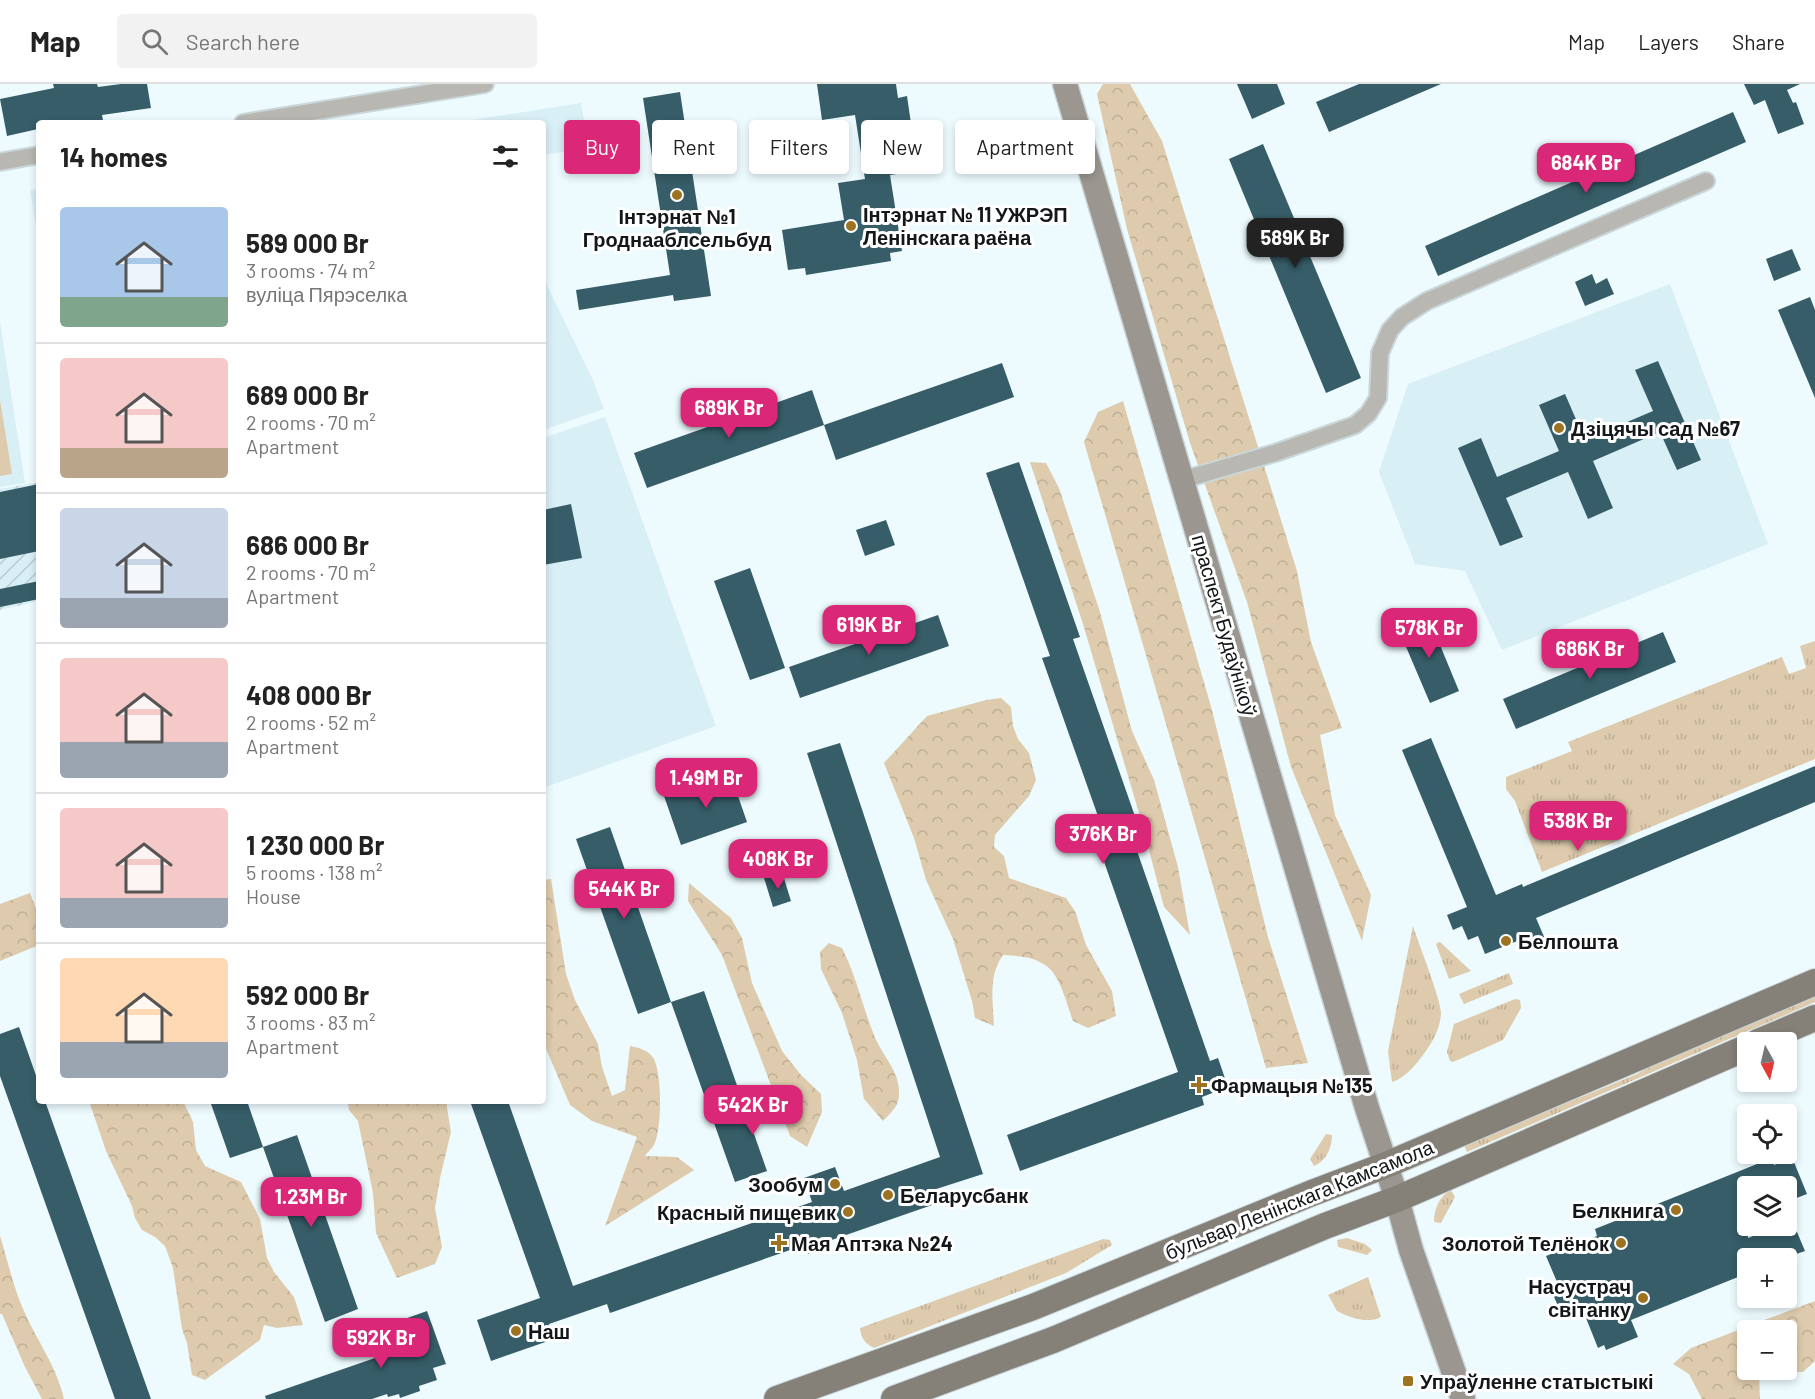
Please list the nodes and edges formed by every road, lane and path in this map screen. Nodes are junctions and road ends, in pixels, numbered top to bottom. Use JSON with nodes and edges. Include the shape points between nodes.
{"nodes":[{"id":1,"x":485,"y":84,"type":"edge"},
{"id":2,"x":1065,"y":84,"type":"edge"},
{"id":3,"x":460,"y":86,"type":"edge"},
{"id":4,"x":261,"y":120,"type":"edge"},
{"id":5,"x":36,"y":156,"type":"edge"},
{"id":6,"x":0,"y":162,"type":"edge"},
{"id":7,"x":1707,"y":181,"type":"dead end"},
{"id":8,"x":1182,"y":480,"type":"junction"},
{"id":9,"x":1815,"y":982,"type":"edge"},
{"id":10,"x":1815,"y":1018,"type":"edge"},
{"id":11,"x":1782,"y":1032,"type":"edge"},
{"id":12,"x":1737,"y":1052,"type":"edge"},
{"id":13,"x":1386,"y":1165,"type":"junction"},
{"id":14,"x":1397,"y":1199,"type":"junction"},
{"id":15,"x":777,"y":1399,"type":"edge"},
{"id":16,"x":894,"y":1399,"type":"edge"},
{"id":17,"x":1463,"y":1399,"type":"edge"}],
"edges":[{"from":1,"to":3,"type":"street"},
{"from":2,"to":8,"type":"street","name":"праспект Будаўнікоў"},
{"from":3,"to":4,"type":"street"},
{"from":5,"to":6,"type":"street"},
{"from":7,"to":8,"type":"street","via":[[1402,316],[1390,330],[1380,354],[1378,398],[1368,414],[1355,424]]},
{"from":8,"to":13,"type":"street","name":"праспект Будаўнікоў"},
{"from":9,"to":13,"type":"main road","name":"бульвар Ленінскага Камсамола"},
{"from":10,"to":11,"type":"main road"},
{"from":12,"to":14,"type":"main road","name":"бульвар Ленінскага Камсамола"},
{"from":13,"to":14,"type":"street","name":"праспект Будаўнікоў"},
{"from":13,"to":15,"type":"main road","name":"бульвар Ленінскага Камсамола","via":[[1033,1307]]},
{"from":14,"to":16,"type":"main road","name":"бульвар Ленінскага Камсамола","via":[[1053,1340]]},
{"from":14,"to":17,"type":"street","name":"праспект Будаўнікоў"}]}
